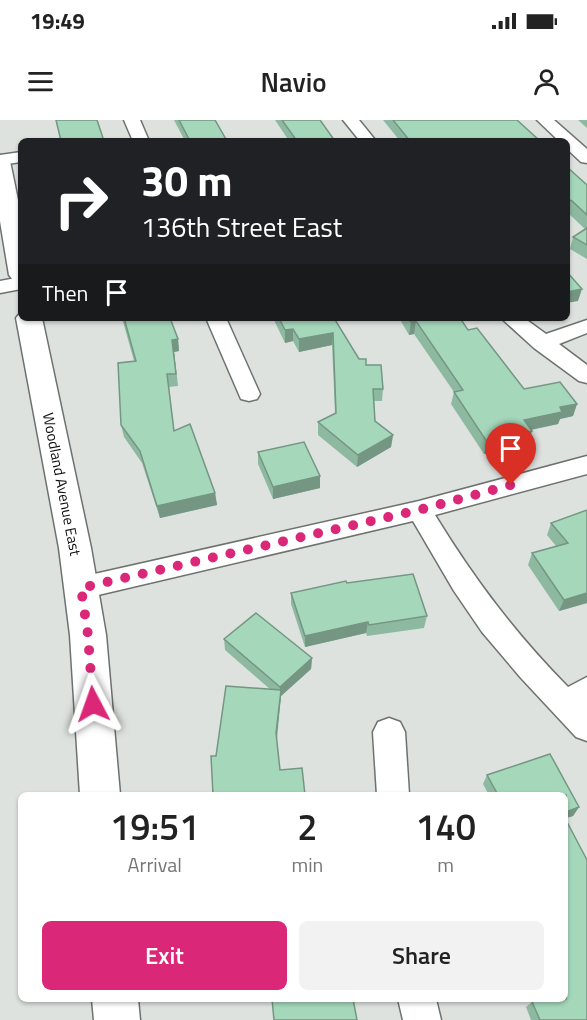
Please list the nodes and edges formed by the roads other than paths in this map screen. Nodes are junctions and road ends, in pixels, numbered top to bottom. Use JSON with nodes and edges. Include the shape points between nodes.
{"nodes":[{"id":1,"x":132,"y":120,"type":"edge"},
{"id":2,"x":351,"y":120,"type":"edge"},
{"id":3,"x":545,"y":120,"type":"edge"},
{"id":4,"x":138,"y":138,"type":"edge"},
{"id":5,"x":366,"y":138,"type":"edge"},
{"id":6,"x":565,"y":138,"type":"edge"},
{"id":7,"x":570,"y":143,"type":"edge"},
{"id":8,"x":18,"y":157,"type":"edge"},
{"id":9,"x":587,"y":158,"type":"edge"},
{"id":10,"x":0,"y":160,"type":"edge"},
{"id":11,"x":18,"y":259,"type":"edge"},
{"id":12,"x":18,"y":284,"type":"edge"},
{"id":13,"x":0,"y":287,"type":"edge"},
{"id":14,"x":30,"y":321,"type":"edge"},
{"id":15,"x":217,"y":321,"type":"edge"},
{"id":16,"x":515,"y":321,"type":"edge"},
{"id":17,"x":587,"y":326,"type":"edge"},
{"id":18,"x":542,"y":343,"type":"junction"},
{"id":19,"x":587,"y":376,"type":"edge"},
{"id":20,"x":249,"y":394,"type":"dead end"},
{"id":21,"x":587,"y":465,"type":"edge"},
{"id":22,"x":419,"y":510,"type":"junction"},
{"id":23,"x":81,"y":588,"type":"junction"},
{"id":24,"x":576,"y":697,"type":"edge"},
{"id":25,"x":587,"y":727,"type":"edge"},
{"id":26,"x":388,"y":732,"type":"dead end"},
{"id":27,"x":100,"y":792,"type":"edge"},
{"id":28,"x":393,"y":792,"type":"edge"},
{"id":29,"x":115,"y":1002,"type":"edge"},
{"id":30,"x":418,"y":1002,"type":"edge"},
{"id":31,"x":117,"y":1020,"type":"edge"},
{"id":32,"x":422,"y":1020,"type":"edge"}],
"edges":[{"from":1,"to":4,"type":"street"},
{"from":2,"to":5,"type":"street"},
{"from":3,"to":6,"type":"street"},
{"from":7,"to":9,"type":"street"},
{"from":8,"to":10,"type":"street"},
{"from":10,"to":11,"type":"street"},
{"from":12,"to":13,"type":"street"},
{"from":14,"to":23,"type":"street","name":"Woodland Avenue East"},
{"from":15,"to":20,"type":"street"},
{"from":16,"to":18,"type":"street"},
{"from":17,"to":18,"type":"street"},
{"from":18,"to":19,"type":"street"},
{"from":21,"to":22,"type":"street"},
{"from":22,"to":23,"type":"street"},
{"from":22,"to":24,"type":"street","via":[[459,577],[533,672]]},
{"from":23,"to":27,"type":"street","name":"Woodland Avenue East"},
{"from":24,"to":25,"type":"street"},
{"from":26,"to":28,"type":"street"},
{"from":29,"to":31,"type":"street"},
{"from":30,"to":32,"type":"street"}]}
